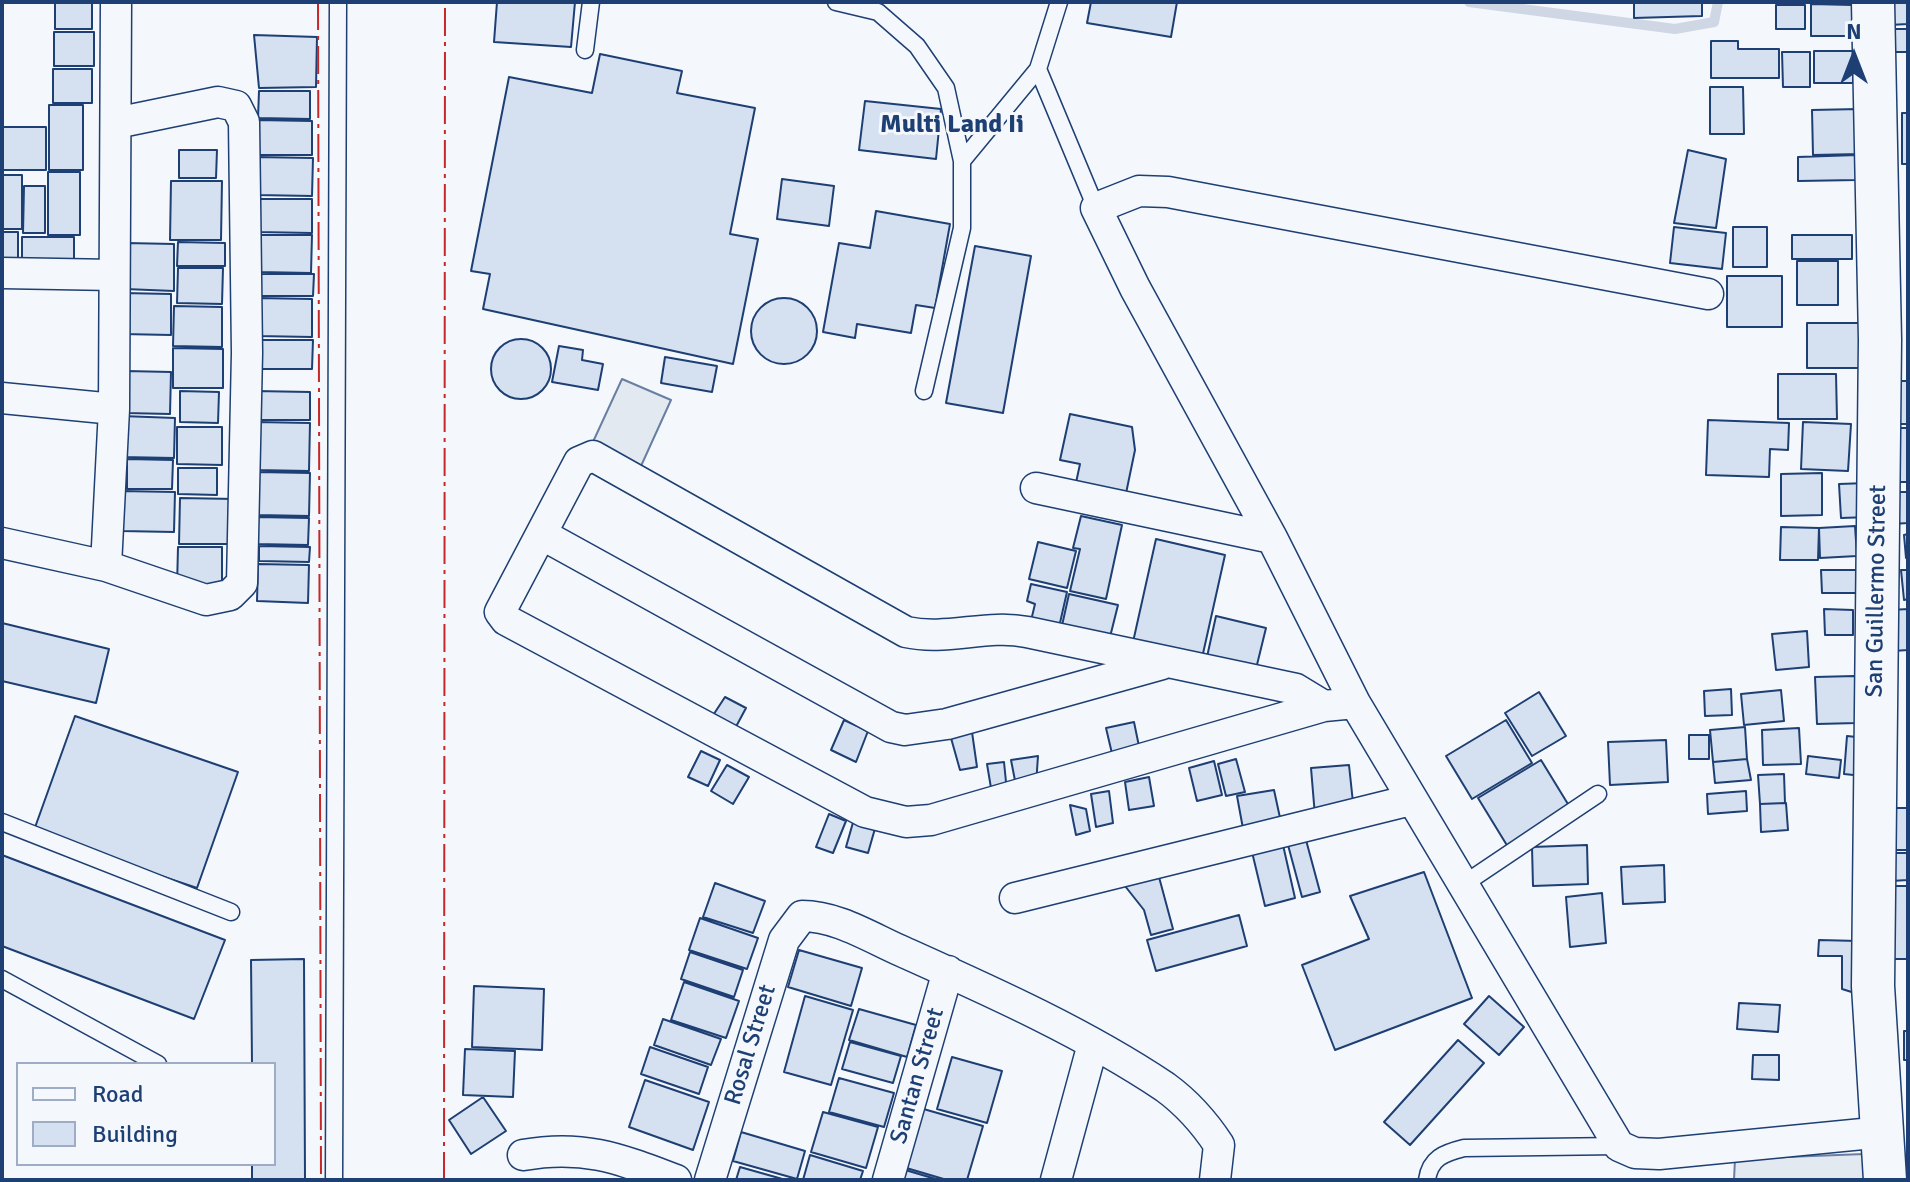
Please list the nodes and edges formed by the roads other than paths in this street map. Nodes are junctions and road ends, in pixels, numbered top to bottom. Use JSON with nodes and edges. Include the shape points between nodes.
{"nodes":[{"id":1,"x":116,"y":2,"type":"edge"},
{"id":2,"x":338,"y":2,"type":"edge"},
{"id":3,"x":591,"y":2,"type":"edge"},
{"id":4,"x":836,"y":2,"type":"edge"},
{"id":5,"x":1059,"y":2,"type":"edge"},
{"id":6,"x":1873,"y":2,"type":"edge"},
{"id":7,"x":585,"y":50,"type":"dead end"},
{"id":8,"x":1038,"y":69,"type":"junction"},
{"id":9,"x":116,"y":123,"type":"junction"},
{"id":10,"x":962,"y":161,"type":"junction"},
{"id":11,"x":1096,"y":208,"type":"junction"},
{"id":12,"x":2,"y":273,"type":"edge"},
{"id":13,"x":114,"y":275,"type":"junction"},
{"id":14,"x":1708,"y":294,"type":"dead end"},
{"id":15,"x":924,"y":391,"type":"dead end"},
{"id":16,"x":2,"y":398,"type":"edge"},
{"id":17,"x":114,"y":409,"type":"junction"},
{"id":18,"x":1036,"y":488,"type":"dead end"},
{"id":19,"x":543,"y":535,"type":"junction"},
{"id":20,"x":1272,"y":538,"type":"junction"},
{"id":21,"x":2,"y":543,"type":"edge"},
{"id":22,"x":106,"y":566,"type":"junction"},
{"id":23,"x":1164,"y":663,"type":"junction"},
{"id":24,"x":1355,"y":703,"type":"junction"},
{"id":25,"x":1324,"y":706,"type":"junction"},
{"id":26,"x":1598,"y":794,"type":"dead end"},
{"id":27,"x":1411,"y":800,"type":"junction"},
{"id":28,"x":2,"y":822,"type":"edge"},
{"id":29,"x":1461,"y":886,"type":"junction"},
{"id":30,"x":1015,"y":898,"type":"dead end"},
{"id":31,"x":231,"y":912,"type":"dead end"},
{"id":32,"x":948,"y":971,"type":"junction"},
{"id":33,"x":2,"y":979,"type":"edge"},
{"id":34,"x":1093,"y":1044,"type":"junction"},
{"id":35,"x":154,"y":1062,"type":"edge"},
{"id":36,"x":1889,"y":1132,"type":"junction"},
{"id":37,"x":1619,"y":1146,"type":"junction"},
{"id":38,"x":523,"y":1155,"type":"dead end"},
{"id":39,"x":334,"y":1180,"type":"edge"},
{"id":40,"x":676,"y":1180,"type":"edge"},
{"id":41,"x":710,"y":1180,"type":"edge"},
{"id":42,"x":888,"y":1180,"type":"edge"},
{"id":43,"x":1056,"y":1180,"type":"edge"},
{"id":44,"x":1215,"y":1180,"type":"edge"},
{"id":45,"x":1427,"y":1180,"type":"edge"},
{"id":46,"x":1885,"y":1180,"type":"edge"}],
"edges":[{"from":1,"to":9,"type":"street"},
{"from":2,"to":39,"type":"lane"},
{"from":3,"to":7,"type":"lane"},
{"from":4,"to":10,"type":"lane","via":[[878,12],[917,46],[946,88]]},
{"from":5,"to":8,"type":"lane"},
{"from":6,"to":36,"type":"main road","name":"San Guillermo Street","via":[[1880,340],[1873,986]]},
{"from":8,"to":10,"type":"lane"},
{"from":8,"to":11,"type":"lane"},
{"from":9,"to":13,"type":"street"},
{"from":9,"to":22,"type":"street","via":[[218,102],[236,106],[244,122],[244,554],[242,583],[230,595],[206,600]]},
{"from":10,"to":15,"type":"lane","via":[[962,228]]},
{"from":11,"to":14,"type":"street","via":[[1139,191],[1168,192]]},
{"from":11,"to":20,"type":"street"},
{"from":12,"to":13,"type":"street"},
{"from":13,"to":17,"type":"street"},
{"from":16,"to":17,"type":"street"},
{"from":17,"to":22,"type":"street"},
{"from":18,"to":20,"type":"street"},
{"from":19,"to":23,"type":"street","via":[[876,721],[905,730],[947,724]]},
{"from":19,"to":23,"type":"street","via":[[579,462],[593,456],[906,632],[946,636],[1007,628]]},
{"from":19,"to":25,"type":"street","via":[[501,606],[506,620],[886,819],[931,820],[956,814]]},
{"from":20,"to":24,"type":"street"},
{"from":21,"to":22,"type":"street"},
{"from":23,"to":25,"type":"street","via":[[1296,689]]},
{"from":24,"to":25,"type":"street"},
{"from":24,"to":27,"type":"street"},
{"from":26,"to":29,"type":"lane"},
{"from":27,"to":29,"type":"street"},
{"from":27,"to":30,"type":"street"},
{"from":28,"to":31,"type":"lane"},
{"from":29,"to":37,"type":"street"},
{"from":32,"to":34,"type":"street"},
{"from":32,"to":41,"type":"street","name":"Rosal Street","via":[[835,921],[802,916],[784,940]]},
{"from":32,"to":42,"type":"street","name":"Santan Street"},
{"from":33,"to":35,"type":"lane"},
{"from":34,"to":43,"type":"street"},
{"from":34,"to":44,"type":"street","via":[[1166,1088],[1203,1120],[1219,1145]]},
{"from":36,"to":37,"type":"street","via":[[1659,1154]]},
{"from":36,"to":46,"type":"main road","name":"San Guillermo Street"},
{"from":37,"to":45,"type":"lane","via":[[1464,1148],[1442,1154],[1429,1167]]},
{"from":38,"to":40,"type":"street","via":[[577,1150],[608,1155]]}]}
